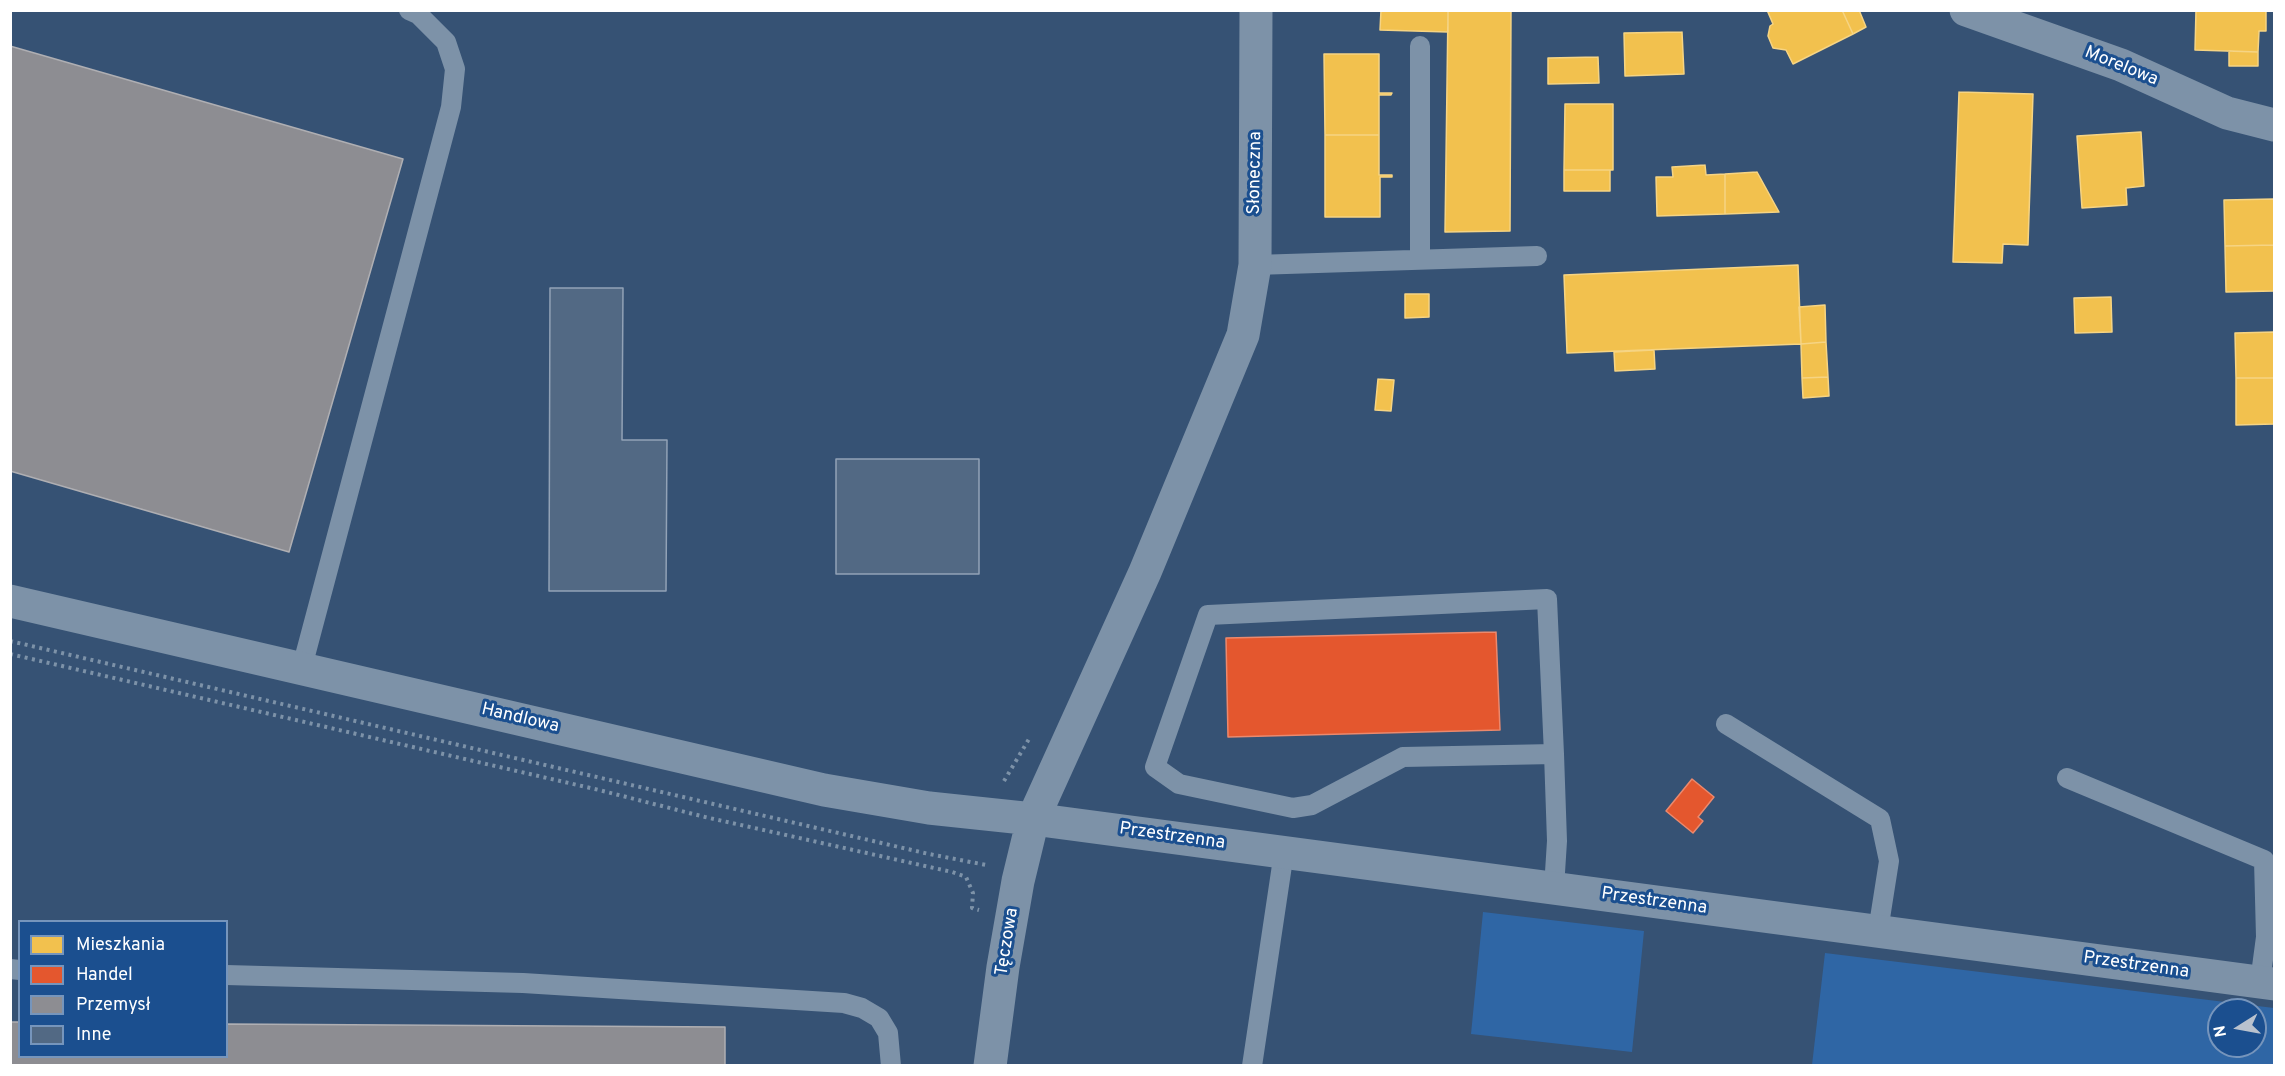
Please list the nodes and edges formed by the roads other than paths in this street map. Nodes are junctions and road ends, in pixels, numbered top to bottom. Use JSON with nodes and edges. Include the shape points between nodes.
{"nodes":[{"id":1,"x":409,"y":10,"type":"edge"},
{"id":2,"x":1256,"y":10,"type":"edge"},
{"id":3,"x":1966,"y":10,"type":"edge"},
{"id":4,"x":1420,"y":46,"type":"dead end"},
{"id":5,"x":2274,"y":126,"type":"edge"},
{"id":6,"x":1537,"y":256,"type":"dead end"},
{"id":7,"x":1420,"y":259,"type":"junction"},
{"id":8,"x":1255,"y":265,"type":"junction"},
{"id":9,"x":1243,"y":335,"type":"joint"},
{"id":10,"x":10,"y":601,"type":"edge"},
{"id":11,"x":303,"y":667,"type":"junction"},
{"id":12,"x":1726,"y":724,"type":"dead end"},
{"id":13,"x":1554,"y":754,"type":"junction"},
{"id":14,"x":2067,"y":778,"type":"dead end"},
{"id":15,"x":1033,"y":819,"type":"junction"},
{"id":16,"x":1284,"y":852,"type":"junction"},
{"id":17,"x":1554,"y":888,"type":"junction"},
{"id":18,"x":1878,"y":931,"type":"junction"},
{"id":19,"x":228,"y":975,"type":"edge"},
{"id":20,"x":2267,"y":983,"type":"edge"},
{"id":21,"x":891,"y":1065,"type":"edge"},
{"id":22,"x":990,"y":1065,"type":"edge"},
{"id":23,"x":1252,"y":1065,"type":"edge"}],
"edges":[{"from":1,"to":11,"type":"lane","via":[[446,42],[455,69],[451,107]]},
{"from":2,"to":8,"type":"street","name":"Słoneczna"},
{"from":3,"to":5,"type":"street","name":"Morelowa","via":[[2121,66],[2227,113]]},
{"from":4,"to":7,"type":"lane"},
{"from":6,"to":7,"type":"lane"},
{"from":7,"to":8,"type":"lane"},
{"from":8,"to":9,"type":"street","name":"Słoneczna"},
{"from":9,"to":15,"type":"street","name":"Tęczowa","via":[[1145,572]]},
{"from":10,"to":11,"type":"street","name":"Handlowa"},
{"from":11,"to":15,"type":"street","name":"Handlowa","via":[[824,790],[929,808]]},
{"from":12,"to":18,"type":"lane","via":[[1880,819],[1889,861]]},
{"from":13,"to":13,"type":"lane","via":[[1547,599],[1208,615],[1155,767],[1179,784],[1293,808],[1312,806],[1403,757]]},
{"from":13,"to":17,"type":"lane"},
{"from":14,"to":20,"type":"lane","via":[[2264,860]]},
{"from":15,"to":16,"type":"street","name":"Przestrzenna"},
{"from":15,"to":22,"type":"street","name":"Tęczowa","via":[[1018,881]]},
{"from":16,"to":17,"type":"street","name":"Przestrzenna"},
{"from":16,"to":23,"type":"lane"},
{"from":17,"to":18,"type":"street","name":"Przestrzenna"},
{"from":18,"to":20,"type":"street","name":"Przestrzenna"},
{"from":19,"to":21,"type":"lane","via":[[523,983],[844,1003],[879,1018],[888,1033]]}]}
